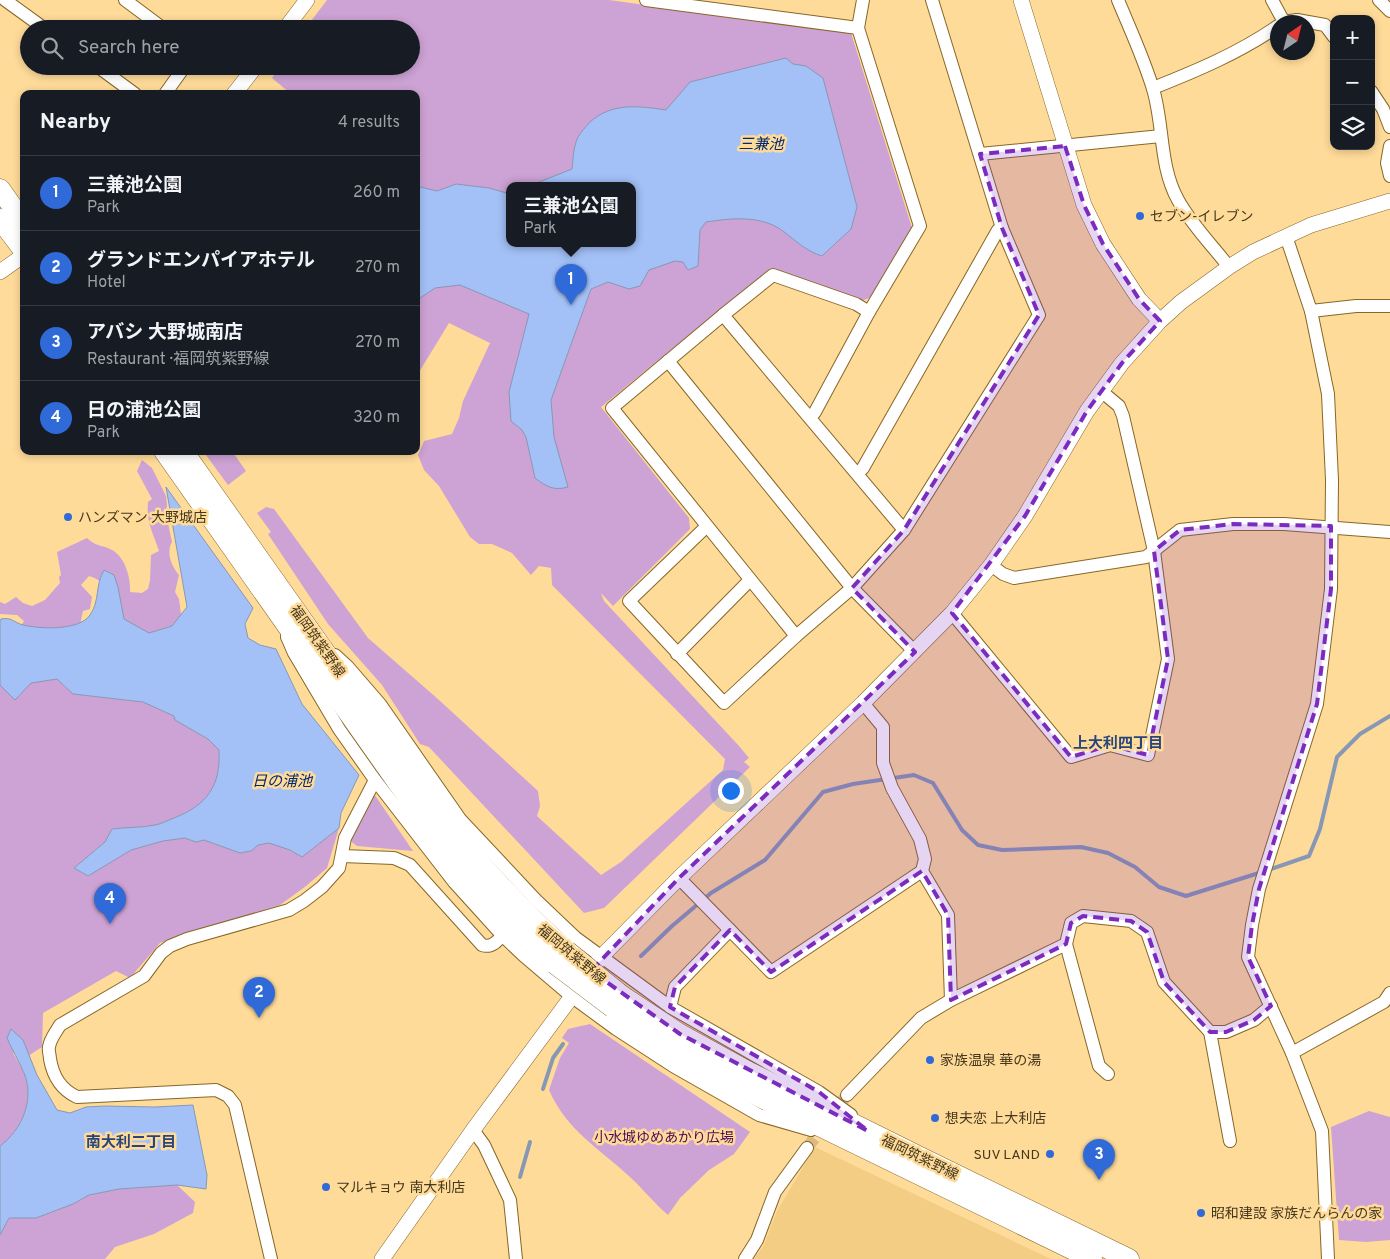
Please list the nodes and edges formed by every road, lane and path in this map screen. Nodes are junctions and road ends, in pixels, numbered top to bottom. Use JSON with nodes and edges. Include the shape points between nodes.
{"nodes":[{"id":1,"x":5,"y":0,"type":"edge"},
{"id":2,"x":125,"y":0,"type":"edge"},
{"id":3,"x":306,"y":0,"type":"edge"},
{"id":4,"x":646,"y":0,"type":"edge"},
{"id":5,"x":863,"y":0,"type":"edge"},
{"id":6,"x":932,"y":0,"type":"edge"},
{"id":7,"x":1021,"y":0,"type":"edge"},
{"id":8,"x":1118,"y":0,"type":"edge"},
{"id":9,"x":1272,"y":0,"type":"edge"},
{"id":10,"x":1379,"y":0,"type":"edge"},
{"id":11,"x":1390,"y":10,"type":"edge"},
{"id":12,"x":1280,"y":15,"type":"edge"},
{"id":13,"x":33,"y":20,"type":"edge"},
{"id":14,"x":152,"y":20,"type":"edge"},
{"id":15,"x":292,"y":20,"type":"edge"},
{"id":16,"x":1315,"y":23,"type":"edge"},
{"id":17,"x":858,"y":28,"type":"junction"},
{"id":18,"x":1270,"y":32,"type":"edge"},
{"id":19,"x":1330,"y":32,"type":"edge"},
{"id":20,"x":109,"y":75,"type":"edge"},
{"id":21,"x":179,"y":75,"type":"edge"},
{"id":22,"x":249,"y":75,"type":"edge"},
{"id":23,"x":1153,"y":88,"type":"junction"},
{"id":24,"x":130,"y":90,"type":"edge"},
{"id":25,"x":168,"y":90,"type":"edge"},
{"id":26,"x":237,"y":90,"type":"edge"},
{"id":27,"x":1375,"y":97,"type":"edge"},
{"id":28,"x":1390,"y":127,"type":"edge"},
{"id":29,"x":1161,"y":136,"type":"junction"},
{"id":30,"x":1064,"y":146,"type":"junction"},
{"id":31,"x":1390,"y":146,"type":"edge"},
{"id":32,"x":980,"y":154,"type":"junction"},
{"id":33,"x":1390,"y":176,"type":"edge"},
{"id":34,"x":0,"y":189,"type":"edge"},
{"id":35,"x":1390,"y":201,"type":"edge"},
{"id":36,"x":20,"y":216,"type":"edge"},
{"id":37,"x":0,"y":218,"type":"edge"},
{"id":38,"x":1002,"y":228,"type":"junction"},
{"id":39,"x":1286,"y":236,"type":"junction"},
{"id":40,"x":20,"y":246,"type":"edge"},
{"id":41,"x":20,"y":258,"type":"edge"},
{"id":42,"x":1228,"y":267,"type":"junction"},
{"id":43,"x":0,"y":272,"type":"edge"},
{"id":44,"x":1390,"y":306,"type":"edge"},
{"id":45,"x":1311,"y":311,"type":"junction"},
{"id":46,"x":869,"y":312,"type":"junction"},
{"id":47,"x":723,"y":314,"type":"junction"},
{"id":48,"x":1160,"y":321,"type":"junction"},
{"id":49,"x":668,"y":361,"type":"junction"},
{"id":50,"x":1101,"y":391,"type":"junction"},
{"id":51,"x":810,"y":418,"type":"junction"},
{"id":52,"x":167,"y":455,"type":"edge"},
{"id":53,"x":186,"y":455,"type":"edge"},
{"id":54,"x":858,"y":473,"type":"junction"},
{"id":55,"x":1331,"y":526,"type":"junction"},
{"id":56,"x":706,"y":527,"type":"junction"},
{"id":57,"x":904,"y":530,"type":"junction"},
{"id":58,"x":1390,"y":532,"type":"edge"},
{"id":59,"x":1154,"y":551,"type":"junction"},
{"id":60,"x":991,"y":565,"type":"junction"},
{"id":61,"x":750,"y":580,"type":"junction"},
{"id":62,"x":852,"y":588,"type":"junction"},
{"id":63,"x":274,"y":610,"type":"junction"},
{"id":64,"x":952,"y":613,"type":"junction"},
{"id":65,"x":315,"y":636,"type":"junction"},
{"id":66,"x":796,"y":636,"type":"junction"},
{"id":67,"x":915,"y":652,"type":"junction"},
{"id":68,"x":677,"y":654,"type":"junction"},
{"id":69,"x":863,"y":702,"type":"junction"},
{"id":70,"x":375,"y":780,"type":"junction"},
{"id":71,"x":342,"y":856,"type":"junction"},
{"id":72,"x":922,"y":871,"type":"junction"},
{"id":73,"x":678,"y":878,"type":"junction"},
{"id":74,"x":730,"y":930,"type":"junction"},
{"id":75,"x":505,"y":933,"type":"junction"},
{"id":76,"x":1066,"y":944,"type":"junction"},
{"id":77,"x":561,"y":958,"type":"junction"},
{"id":78,"x":601,"y":958,"type":"junction"},
{"id":79,"x":1390,"y":993,"type":"edge"},
{"id":80,"x":571,"y":996,"type":"junction"},
{"id":81,"x":950,"y":1000,"type":"junction"},
{"id":82,"x":1270,"y":1006,"type":"junction"},
{"id":83,"x":670,"y":1007,"type":"junction"},
{"id":84,"x":1210,"y":1032,"type":"junction"},
{"id":85,"x":1292,"y":1052,"type":"junction"},
{"id":86,"x":1108,"y":1074,"type":"dead end"},
{"id":87,"x":847,"y":1095,"type":"tunnel mouth"},
{"id":88,"x":473,"y":1130,"type":"junction"},
{"id":89,"x":862,"y":1137,"type":"junction"},
{"id":90,"x":1230,"y":1141,"type":"dead end"},
{"id":91,"x":807,"y":1148,"type":"tunnel mouth"},
{"id":92,"x":516,"y":1258,"type":"edge"},
{"id":93,"x":271,"y":1259,"type":"edge"},
{"id":94,"x":382,"y":1259,"type":"edge"},
{"id":95,"x":745,"y":1259,"type":"edge"},
{"id":96,"x":1092,"y":1259,"type":"edge"},
{"id":97,"x":1129,"y":1259,"type":"edge"},
{"id":98,"x":1328,"y":1259,"type":"edge"}],
"edges":[{"from":1,"to":13,"type":"street"},
{"from":2,"to":14,"type":"street"},
{"from":3,"to":15,"type":"street"},
{"from":4,"to":17,"type":"street"},
{"from":5,"to":17,"type":"street"},
{"from":6,"to":32,"type":"street"},
{"from":7,"to":30,"type":"street"},
{"from":8,"to":23,"type":"street"},
{"from":9,"to":12,"type":"street"},
{"from":10,"to":11,"type":"street"},
{"from":16,"to":19,"type":"street","via":[[1325,25]]},
{"from":17,"to":46,"type":"street","via":[[920,226]]},
{"from":18,"to":23,"type":"street","via":[[1211,65]]},
{"from":20,"to":24,"type":"street"},
{"from":21,"to":25,"type":"street"},
{"from":22,"to":26,"type":"street"},
{"from":23,"to":29,"type":"street"},
{"from":27,"to":28,"type":"street","via":[[1384,109]]},
{"from":29,"to":30,"type":"street"},
{"from":29,"to":42,"type":"street","via":[[1167,172],[1177,199]]},
{"from":30,"to":32,"type":"street"},
{"from":30,"to":48,"type":"street","via":[[1084,205],[1103,244],[1139,299]]},
{"from":31,"to":33,"type":"street","via":[[1387,163]]},
{"from":32,"to":38,"type":"street"},
{"from":34,"to":36,"type":"main road"},
{"from":35,"to":39,"type":"street"},
{"from":37,"to":40,"type":"main road"},
{"from":38,"to":54,"type":"street"},
{"from":38,"to":57,"type":"street","via":[[1039,315]]},
{"from":39,"to":42,"type":"street"},
{"from":39,"to":45,"type":"street"},
{"from":41,"to":43,"type":"street"},
{"from":42,"to":48,"type":"street"},
{"from":44,"to":45,"type":"street"},
{"from":45,"to":55,"type":"street","via":[[1328,394]]},
{"from":46,"to":47,"type":"street","via":[[856,304],[773,275]]},
{"from":46,"to":51,"type":"street"},
{"from":47,"to":49,"type":"street"},
{"from":47,"to":51,"type":"street"},
{"from":48,"to":50,"type":"street"},
{"from":49,"to":56,"type":"street","via":[[612,408]]},
{"from":49,"to":62,"type":"street"},
{"from":50,"to":59,"type":"street","via":[[1119,406],[1123,416]]},
{"from":50,"to":60,"type":"street","via":[[1025,516]]},
{"from":51,"to":54,"type":"street"},
{"from":52,"to":63,"type":"main road","name":"福岡筑紫野線"},
{"from":53,"to":65,"type":"main road","name":"福岡筑紫野線"},
{"from":54,"to":57,"type":"street"},
{"from":55,"to":58,"type":"street"},
{"from":55,"to":59,"type":"street","via":[[1233,524],[1180,530]]},
{"from":55,"to":82,"type":"street","via":[[1332,589],[1317,704],[1259,889],[1252,925],[1248,957]]},
{"from":56,"to":61,"type":"street"},
{"from":56,"to":68,"type":"street","via":[[629,601]]},
{"from":57,"to":62,"type":"street"},
{"from":59,"to":60,"type":"street","via":[[1146,557],[1014,578]]},
{"from":59,"to":64,"type":"street","via":[[1168,659],[1148,754],[1110,745],[1072,757]]},
{"from":60,"to":64,"type":"street"},
{"from":61,"to":66,"type":"street"},
{"from":61,"to":68,"type":"street"},
{"from":62,"to":66,"type":"street"},
{"from":62,"to":67,"type":"street"},
{"from":63,"to":70,"type":"street","via":[[299,661],[339,729]]},
{"from":63,"to":77,"type":"main road","name":"福岡筑紫野線","via":[[466,875],[504,916]]},
{"from":64,"to":67,"type":"street"},
{"from":65,"to":77,"type":"main road","name":"福岡筑紫野線","via":[[447,825]]},
{"from":65,"to":78,"type":"street","via":[[380,704],[460,819],[533,902]]},
{"from":66,"to":68,"type":"street","via":[[724,703]]},
{"from":67,"to":69,"type":"street"},
{"from":69,"to":72,"type":"street","via":[[884,727],[883,763],[892,788],[920,839],[925,859]]},
{"from":69,"to":73,"type":"street"},
{"from":70,"to":71,"type":"street","via":[[345,838]]},
{"from":70,"to":75,"type":"street","via":[[454,882]]},
{"from":71,"to":75,"type":"street","via":[[402,860],[482,944],[489,946]]},
{"from":71,"to":93,"type":"street","via":[[339,868],[322,886],[289,910],[170,946],[144,976],[60,1025],[49,1047],[56,1079],[77,1097],[216,1090],[228,1096],[236,1105]]},
{"from":72,"to":74,"type":"street","via":[[771,972]]},
{"from":72,"to":81,"type":"street","via":[[948,915]]},
{"from":73,"to":74,"type":"street"},
{"from":73,"to":78,"type":"street"},
{"from":74,"to":83,"type":"street","via":[[675,986]]},
{"from":75,"to":80,"type":"street","via":[[537,968]]},
{"from":76,"to":81,"type":"street"},
{"from":76,"to":84,"type":"street","via":[[1071,923],[1083,916],[1131,920],[1147,932],[1164,982]]},
{"from":76,"to":86,"type":"street","via":[[1099,1066]]},
{"from":77,"to":89,"type":"main road","name":"福岡筑紫野線","bridge":true,"via":[[664,1044],[731,1082]]},
{"from":78,"to":80,"type":"street"},
{"from":78,"to":83,"type":"street"},
{"from":79,"to":85,"type":"street","via":[[1384,1002]]},
{"from":80,"to":88,"type":"street"},
{"from":80,"to":89,"type":"street","via":[[673,1066],[759,1115]]},
{"from":81,"to":87,"type":"street","via":[[921,1018]]},
{"from":82,"to":84,"type":"street","via":[[1254,1020],[1226,1032]]},
{"from":82,"to":85,"type":"street"},
{"from":83,"to":89,"type":"street","via":[[819,1092],[846,1111]]},
{"from":84,"to":90,"type":"street"},
{"from":85,"to":98,"type":"street","via":[[1322,1131]]},
{"from":88,"to":92,"type":"street","via":[[484,1145],[510,1200]]},
{"from":88,"to":94,"type":"street"},
{"from":89,"to":96,"type":"main road","name":"福岡筑紫野線"},
{"from":89,"to":97,"type":"main road","name":"福岡筑紫野線"},
{"from":91,"to":95,"type":"street","via":[[775,1192],[757,1240]]}]}
